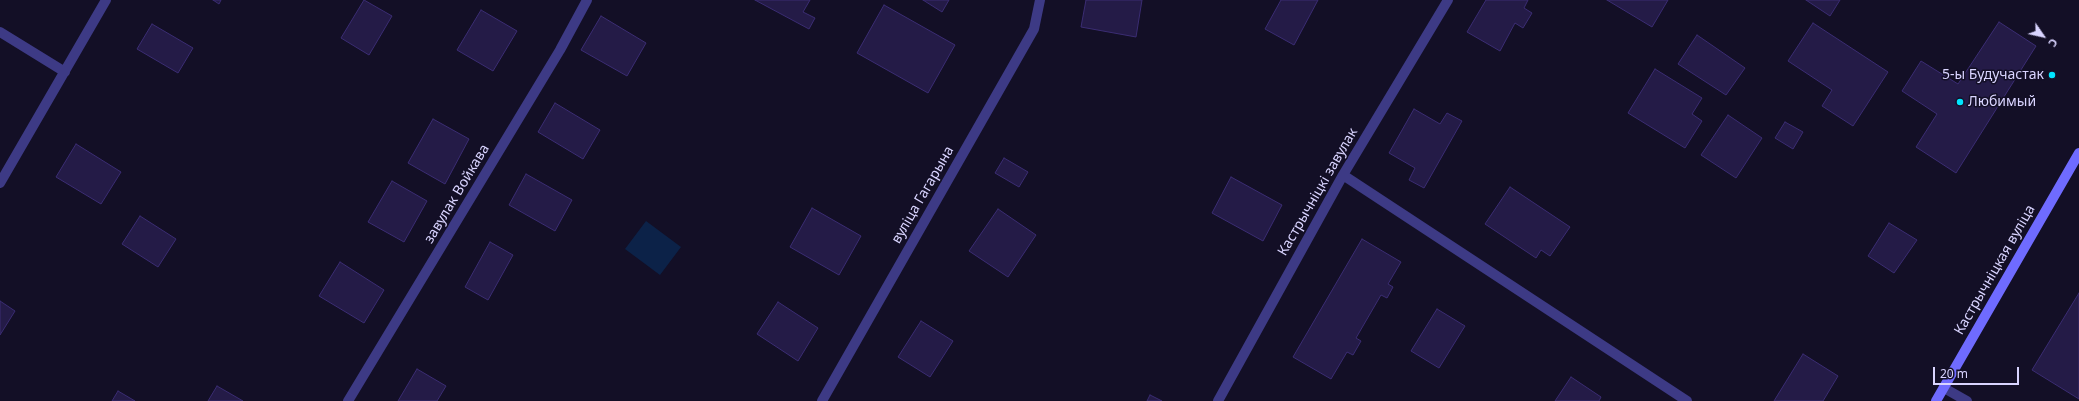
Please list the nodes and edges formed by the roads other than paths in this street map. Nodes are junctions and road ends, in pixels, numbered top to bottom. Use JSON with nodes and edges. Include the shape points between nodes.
{"nodes":[{"id":1,"x":106,"y":0,"type":"edge"},
{"id":2,"x":588,"y":0,"type":"edge"},
{"id":3,"x":1040,"y":0,"type":"edge"},
{"id":4,"x":1448,"y":0,"type":"edge"},
{"id":5,"x":0,"y":32,"type":"edge"},
{"id":6,"x":65,"y":72,"type":"junction"},
{"id":7,"x":2079,"y":153,"type":"edge"},
{"id":8,"x":1343,"y":175,"type":"junction"},
{"id":9,"x":0,"y":183,"type":"edge"},
{"id":10,"x":1944,"y":388,"type":"junction"},
{"id":11,"x":348,"y":401,"type":"edge"},
{"id":12,"x":822,"y":401,"type":"edge"},
{"id":13,"x":1218,"y":401,"type":"edge"},
{"id":14,"x":1687,"y":401,"type":"edge"},
{"id":15,"x":1936,"y":401,"type":"edge"},
{"id":16,"x":1967,"y":401,"type":"edge"}],
"edges":[{"from":1,"to":6,"type":"street"},
{"from":2,"to":11,"type":"street","name":"завулак Войкава"},
{"from":3,"to":12,"type":"street","name":"вуліца Гагарына","via":[[1034,29]]},
{"from":4,"to":8,"type":"street","name":"Кастрычніцкі завулак"},
{"from":5,"to":6,"type":"street"},
{"from":6,"to":9,"type":"street"},
{"from":7,"to":10,"type":"street","name":"Кастрычніцкая вуліца"},
{"from":8,"to":13,"type":"street","name":"Кастрычніцкі завулак"},
{"from":8,"to":14,"type":"street"},
{"from":10,"to":15,"type":"street","name":"Кастрычніцкая вуліца"},
{"from":10,"to":16,"type":"street"}]}
